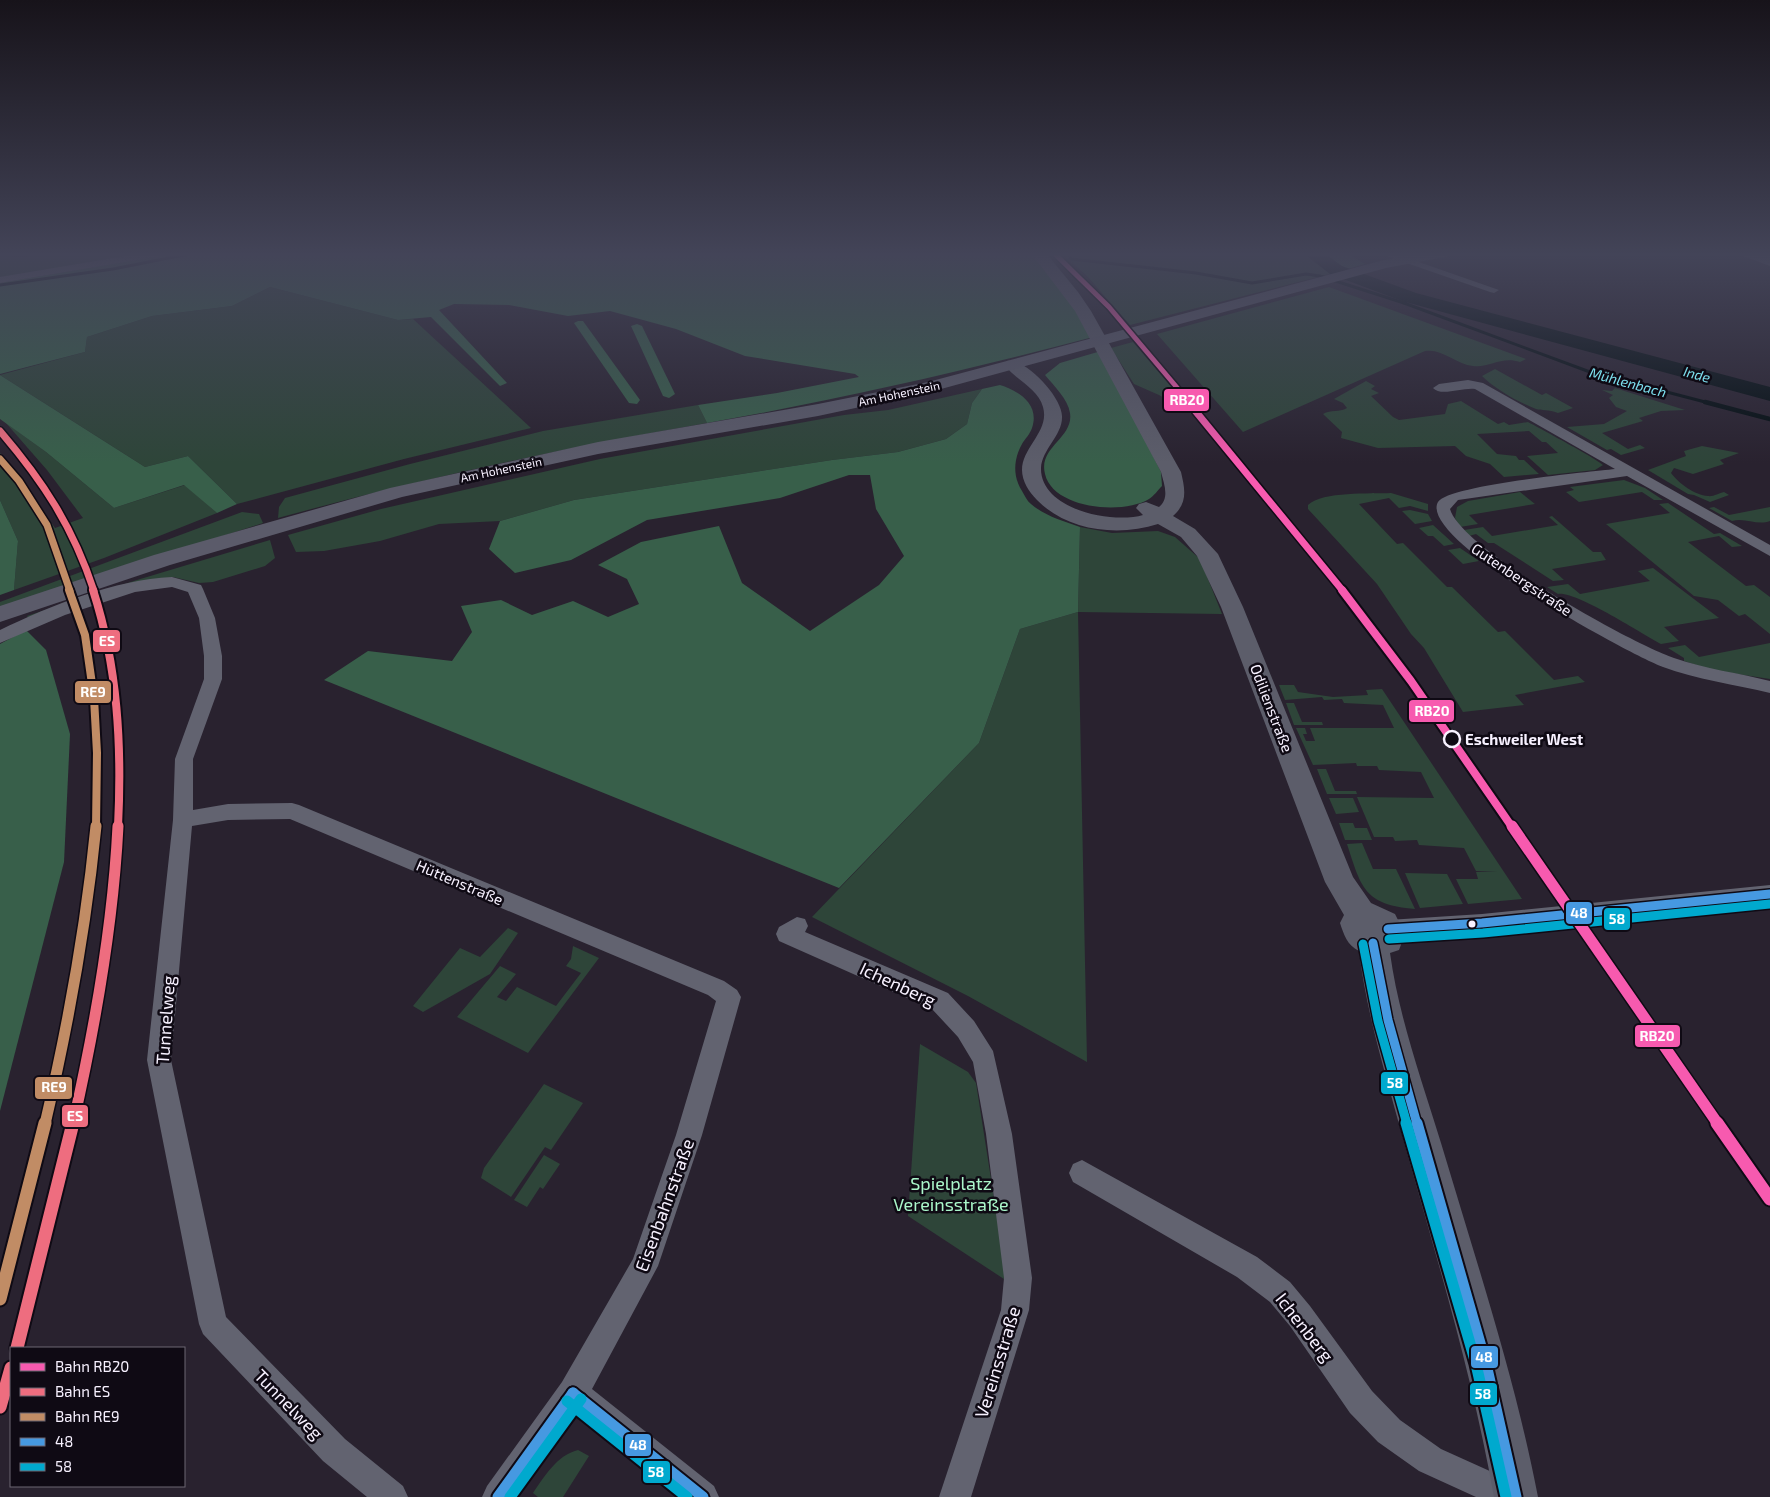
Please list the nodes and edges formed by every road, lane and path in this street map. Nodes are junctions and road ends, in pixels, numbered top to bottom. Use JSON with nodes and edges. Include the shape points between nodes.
{"nodes":[{"id":1,"x":1089,"y":323,"type":"edge"},
{"id":2,"x":1169,"y":323,"type":"edge"},
{"id":3,"x":1013,"y":365,"type":"junction"},
{"id":4,"x":1439,"y":388,"type":"dead end"},
{"id":5,"x":1631,"y":472,"type":"junction"},
{"id":6,"x":1153,"y":512,"type":"junction"},
{"id":7,"x":1770,"y":551,"type":"edge"},
{"id":8,"x":0,"y":614,"type":"edge"},
{"id":9,"x":0,"y":637,"type":"edge"},
{"id":10,"x":1770,"y":687,"type":"edge"},
{"id":11,"x":183,"y":820,"type":"junction"},
{"id":12,"x":1770,"y":894,"type":"edge"},
{"id":13,"x":797,"y":926,"type":"dead end"},
{"id":14,"x":1375,"y":929,"type":"junction"},
{"id":15,"x":729,"y":997,"type":"joint"},
{"id":16,"x":1000,"y":1134,"type":"joint"},
{"id":17,"x":1082,"y":1173,"type":"dead end"},
{"id":18,"x":573,"y":1393,"type":"junction"},
{"id":19,"x":392,"y":1497,"type":"edge"},
{"id":20,"x":498,"y":1497,"type":"edge"},
{"id":21,"x":703,"y":1497,"type":"edge"},
{"id":22,"x":955,"y":1497,"type":"edge"},
{"id":23,"x":1514,"y":1497,"type":"edge"}],
"edges":[{"from":1,"to":6,"type":"main road","via":[[1171,472],[1177,489],[1170,509]]},
{"from":2,"to":3,"type":"main road","name":"Am Hohenstein"},
{"from":3,"to":6,"type":"main road","via":[[1048,398],[1054,413],[1053,422],[1033,460],[1032,471],[1039,490],[1069,515],[1099,523],[1132,524]]},
{"from":3,"to":8,"type":"main road","name":"Am Hohenstein","via":[[930,387],[598,448],[397,492],[162,560]]},
{"from":4,"to":5,"type":"street","via":[[1468,384],[1479,386]]},
{"from":5,"to":7,"type":"street"},
{"from":5,"to":10,"type":"street","name":"Gutenbergstraße","via":[[1474,492],[1453,497],[1443,509],[1451,526],[1477,551],[1623,642],[1669,663]]},
{"from":6,"to":14,"type":"main road","name":"Odilienstraße","via":[[1197,541],[1220,578],[1340,882],[1353,904]]},
{"from":9,"to":11,"type":"street","name":"Tunnelweg","via":[[57,612],[137,586],[172,582],[194,589],[207,618],[213,679],[184,758]]},
{"from":11,"to":15,"type":"street","name":"Hüttenstraße","via":[[228,812],[292,811],[716,988]]},
{"from":11,"to":19,"type":"street","name":"Tunnelweg","via":[[159,1060],[213,1324],[334,1450]]},
{"from":12,"to":14,"type":"street","via":[[1482,923]]},
{"from":13,"to":16,"type":"street","name":"Ichenberg","via":[[787,934],[940,1001],[966,1029],[984,1059]]},
{"from":14,"to":23,"type":"main road","via":[[1378,980],[1491,1380],[1503,1426]]},
{"from":15,"to":18,"type":"street","name":"Eisenbahnstraße","via":[[689,1135],[644,1266]]},
{"from":16,"to":22,"type":"street","name":"Vereinsstraße","via":[[1018,1278],[1015,1310]]},
{"from":17,"to":23,"type":"street","name":"Ichenberg","via":[[1247,1267],[1280,1292],[1361,1402],[1388,1431],[1430,1460]]},
{"from":18,"to":20,"type":"street","name":"Eisenbahnstraße"},
{"from":18,"to":21,"type":"street"}]}
